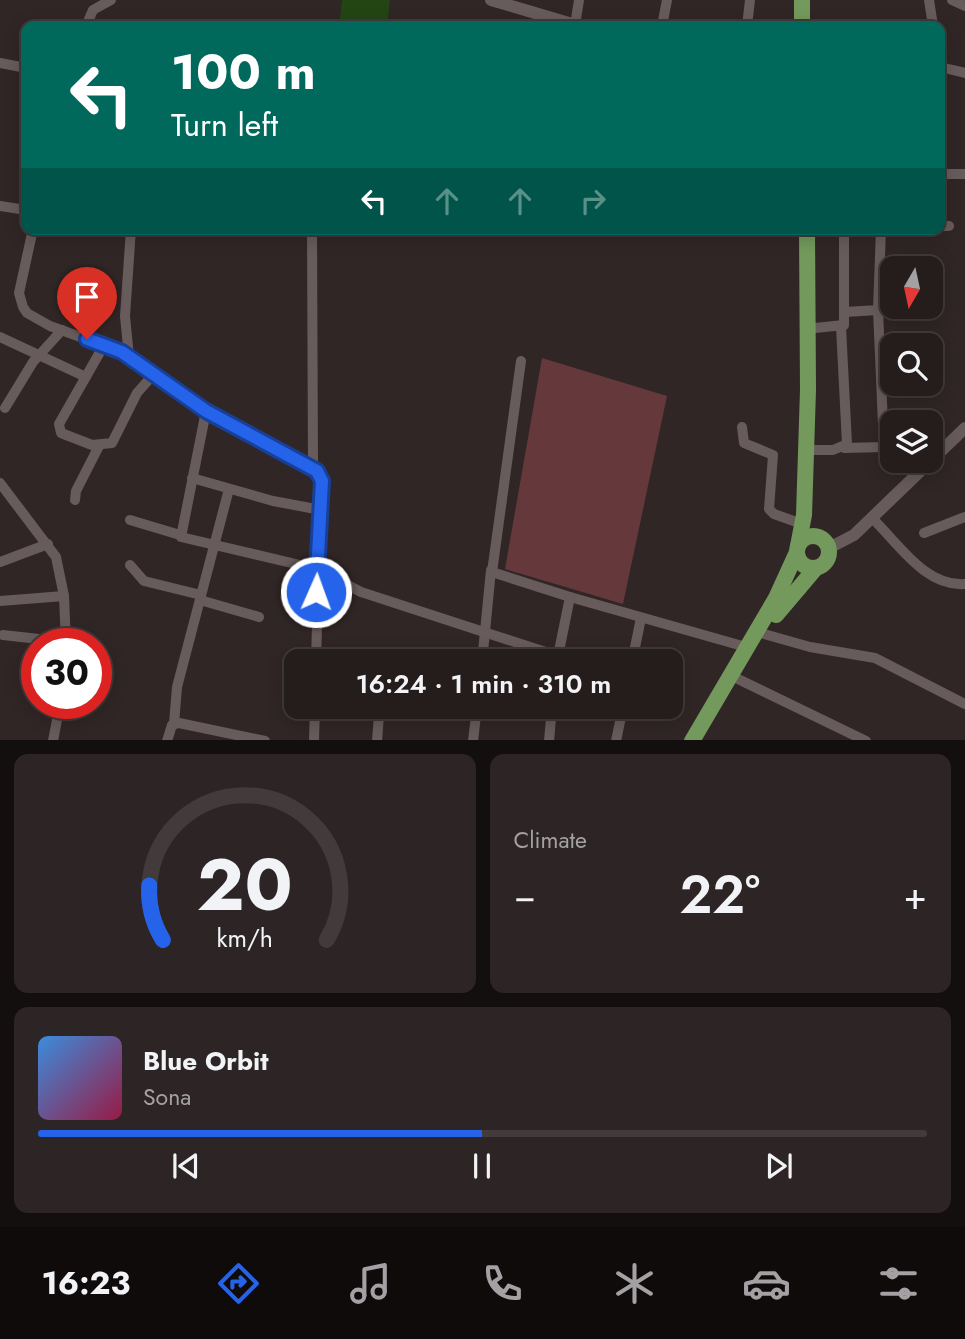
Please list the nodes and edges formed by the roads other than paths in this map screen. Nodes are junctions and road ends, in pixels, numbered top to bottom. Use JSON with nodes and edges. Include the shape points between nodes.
{"nodes":[{"id":1,"x":111,"y":0,"type":"edge"},
{"id":2,"x":491,"y":0,"type":"edge"},
{"id":3,"x":579,"y":0,"type":"edge"},
{"id":4,"x":667,"y":0,"type":"edge"},
{"id":5,"x":750,"y":0,"type":"edge"},
{"id":6,"x":802,"y":0,"type":"edge"},
{"id":7,"x":810,"y":0,"type":"edge"},
{"id":8,"x":929,"y":0,"type":"edge"},
{"id":9,"x":952,"y":0,"type":"edge"},
{"id":10,"x":519,"y":4,"type":"edge"},
{"id":11,"x":965,"y":6,"type":"edge"},
{"id":12,"x":88,"y":21,"type":"edge"},
{"id":13,"x":564,"y":21,"type":"edge"},
{"id":14,"x":577,"y":21,"type":"edge"},
{"id":15,"x":663,"y":21,"type":"edge"},
{"id":16,"x":748,"y":21,"type":"edge"},
{"id":17,"x":802,"y":21,"type":"edge"},
{"id":18,"x":810,"y":21,"type":"edge"},
{"id":19,"x":932,"y":21,"type":"edge"},
{"id":20,"x":0,"y":63,"type":"edge"},
{"id":21,"x":21,"y":67,"type":"edge"},
{"id":22,"x":945,"y":68,"type":"edge"},
{"id":23,"x":965,"y":73,"type":"edge"},
{"id":24,"x":945,"y":174,"type":"edge"},
{"id":25,"x":965,"y":174,"type":"edge"},
{"id":26,"x":0,"y":206,"type":"edge"},
{"id":27,"x":21,"y":209,"type":"edge"},
{"id":28,"x":32,"y":235,"type":"edge"},
{"id":29,"x":131,"y":235,"type":"edge"},
{"id":30,"x":312,"y":235,"type":"edge"},
{"id":31,"x":807,"y":235,"type":"edge"},
{"id":32,"x":813,"y":235,"type":"edge"},
{"id":33,"x":844,"y":235,"type":"edge"},
{"id":34,"x":881,"y":235,"type":"edge"},
{"id":35,"x":878,"y":310,"type":"junction"},
{"id":36,"x":845,"y":313,"type":"junction"},
{"id":37,"x":841,"y":327,"type":"junction"},
{"id":38,"x":815,"y":328,"type":"junction"},
{"id":39,"x":61,"y":330,"type":"junction"},
{"id":40,"x":0,"y":337,"type":"edge"},
{"id":41,"x":104,"y":345,"type":"junction"},
{"id":42,"x":39,"y":356,"type":"junction"},
{"id":43,"x":129,"y":357,"type":"junction"},
{"id":44,"x":521,"y":362,"type":"dead end"},
{"id":45,"x":153,"y":375,"type":"junction"},
{"id":46,"x":86,"y":377,"type":"junction"},
{"id":47,"x":5,"y":408,"type":"dead end"},
{"id":48,"x":206,"y":411,"type":"junction"},
{"id":49,"x":742,"y":427,"type":"dead end"},
{"id":50,"x":965,"y":428,"type":"edge"},
{"id":51,"x":99,"y":446,"type":"junction"},
{"id":52,"x":844,"y":448,"type":"junction"},
{"id":53,"x":814,"y":450,"type":"junction"},
{"id":54,"x":313,"y":467,"type":"junction"},
{"id":55,"x":192,"y":478,"type":"junction"},
{"id":56,"x":0,"y":483,"type":"edge"},
{"id":57,"x":229,"y":489,"type":"junction"},
{"id":58,"x":75,"y":500,"type":"dead end"},
{"id":59,"x":321,"y":510,"type":"junction"},
{"id":60,"x":965,"y":517,"type":"edge"},
{"id":61,"x":872,"y":518,"type":"junction"},
{"id":62,"x":130,"y":520,"type":"dead end"},
{"id":63,"x":803,"y":524,"type":"junction"},
{"id":64,"x":924,"y":533,"type":"dead end"},
{"id":65,"x":180,"y":535,"type":"junction"},
{"id":66,"x":816,"y":536,"type":"junction"},
{"id":67,"x":48,"y":544,"type":"junction"},
{"id":68,"x":214,"y":546,"type":"junction"},
{"id":69,"x":829,"y":548,"type":"junction"},
{"id":70,"x":797,"y":549,"type":"junction"},
{"id":71,"x":0,"y":562,"type":"edge"},
{"id":72,"x":317,"y":564,"type":"junction"},
{"id":73,"x":130,"y":565,"type":"dead end"},
{"id":74,"x":815,"y":569,"type":"junction"},
{"id":75,"x":491,"y":570,"type":"junction"},
{"id":76,"x":965,"y":584,"type":"edge"},
{"id":77,"x":64,"y":596,"type":"junction"},
{"id":78,"x":570,"y":597,"type":"junction"},
{"id":79,"x":201,"y":598,"type":"junction"},
{"id":80,"x":0,"y":601,"type":"edge"},
{"id":81,"x":259,"y":617,"type":"dead end"},
{"id":82,"x":641,"y":618,"type":"junction"},
{"id":83,"x":65,"y":628,"type":"edge"},
{"id":84,"x":485,"y":634,"type":"junction"},
{"id":85,"x":764,"y":634,"type":"junction"},
{"id":86,"x":3,"y":635,"type":"dead end"},
{"id":87,"x":21,"y":637,"type":"edge"},
{"id":88,"x":746,"y":647,"type":"junction"},
{"id":89,"x":316,"y":649,"type":"edge"},
{"id":90,"x":483,"y":649,"type":"edge"},
{"id":91,"x":529,"y":649,"type":"edge"},
{"id":92,"x":560,"y":649,"type":"edge"},
{"id":93,"x":635,"y":649,"type":"edge"},
{"id":94,"x":738,"y":679,"type":"junction"},
{"id":95,"x":965,"y":704,"type":"edge"},
{"id":96,"x":57,"y":719,"type":"edge"},
{"id":97,"x":314,"y":719,"type":"edge"},
{"id":98,"x":380,"y":719,"type":"edge"},
{"id":99,"x":476,"y":719,"type":"edge"},
{"id":100,"x":551,"y":719,"type":"edge"},
{"id":101,"x":620,"y":719,"type":"edge"},
{"id":102,"x":174,"y":724,"type":"junction"},
{"id":103,"x":53,"y":740,"type":"edge"},
{"id":104,"x":167,"y":740,"type":"edge"},
{"id":105,"x":265,"y":740,"type":"edge"},
{"id":106,"x":314,"y":740,"type":"edge"},
{"id":107,"x":377,"y":740,"type":"edge"},
{"id":108,"x":473,"y":740,"type":"edge"},
{"id":109,"x":549,"y":740,"type":"edge"},
{"id":110,"x":616,"y":740,"type":"edge"},
{"id":111,"x":692,"y":740,"type":"edge"},
{"id":112,"x":702,"y":740,"type":"edge"},
{"id":113,"x":866,"y":740,"type":"edge"}],
"edges":[{"from":1,"to":12,"type":"street","via":[[93,10]]},
{"from":2,"to":10,"type":"street"},
{"from":3,"to":14,"type":"street"},
{"from":4,"to":15,"type":"street"},
{"from":5,"to":16,"type":"street"},
{"from":6,"to":17,"type":"main road"},
{"from":7,"to":18,"type":"main road"},
{"from":8,"to":19,"type":"street"},
{"from":9,"to":11,"type":"street"},
{"from":10,"to":13,"type":"street"},
{"from":20,"to":21,"type":"street"},
{"from":22,"to":23,"type":"street"},
{"from":24,"to":25,"type":"street"},
{"from":26,"to":27,"type":"street"},
{"from":28,"to":39,"type":"street","via":[[20,300],[27,313]]},
{"from":29,"to":43,"type":"street","via":[[125,316]]},
{"from":30,"to":54,"type":"street"},
{"from":31,"to":63,"type":"main road"},
{"from":32,"to":38,"type":"main road"},
{"from":33,"to":36,"type":"street"},
{"from":34,"to":35,"type":"street"},
{"from":35,"to":36,"type":"street"},
{"from":35,"to":52,"type":"street","via":[[884,447]]},
{"from":36,"to":37,"type":"street"},
{"from":37,"to":38,"type":"street"},
{"from":37,"to":52,"type":"street","via":[[847,419]]},
{"from":38,"to":53,"type":"main road"},
{"from":39,"to":41,"type":"street"},
{"from":39,"to":42,"type":"street"},
{"from":40,"to":42,"type":"street"},
{"from":41,"to":43,"type":"street"},
{"from":41,"to":46,"type":"street"},
{"from":42,"to":46,"type":"street"},
{"from":42,"to":47,"type":"street"},
{"from":43,"to":45,"type":"street"},
{"from":44,"to":75,"type":"street"},
{"from":45,"to":48,"type":"street"},
{"from":45,"to":51,"type":"street","via":[[137,393],[115,440]]},
{"from":46,"to":51,"type":"street","via":[[58,431]]},
{"from":48,"to":54,"type":"street"},
{"from":48,"to":55,"type":"street"},
{"from":49,"to":63,"type":"street","via":[[744,443],[773,455],[769,509]]},
{"from":50,"to":61,"type":"street"},
{"from":51,"to":58,"type":"street"},
{"from":52,"to":53,"type":"street"},
{"from":53,"to":66,"type":"main road","via":[[812,527]]},
{"from":54,"to":59,"type":"street","via":[[322,481]]},
{"from":55,"to":57,"type":"street"},
{"from":55,"to":65,"type":"street"},
{"from":56,"to":67,"type":"street"},
{"from":57,"to":59,"type":"street"},
{"from":57,"to":68,"type":"street"},
{"from":59,"to":72,"type":"street"},
{"from":60,"to":64,"type":"street"},
{"from":61,"to":69,"type":"street","via":[[854,535]]},
{"from":61,"to":76,"type":"street","via":[[934,579]]},
{"from":62,"to":65,"type":"street"},
{"from":63,"to":70,"type":"main road"},
{"from":65,"to":68,"type":"street"},
{"from":66,"to":69,"type":"main road"},
{"from":66,"to":70,"type":"main road","via":[[806,538]]},
{"from":67,"to":71,"type":"street"},
{"from":67,"to":77,"type":"street","via":[[56,557]]},
{"from":68,"to":72,"type":"street"},
{"from":68,"to":79,"type":"street"},
{"from":69,"to":74,"type":"main road","via":[[828,559]]},
{"from":70,"to":74,"type":"main road","via":[[804,566]]},
{"from":70,"to":88,"type":"main road","via":[[787,577]]},
{"from":72,"to":84,"type":"street","via":[[361,592]]},
{"from":72,"to":89,"type":"street"},
{"from":73,"to":79,"type":"street","via":[[144,581]]},
{"from":74,"to":85,"type":"main road","via":[[783,604]]},
{"from":75,"to":78,"type":"street","via":[[503,578]]},
{"from":75,"to":84,"type":"street"},
{"from":77,"to":80,"type":"street"},
{"from":77,"to":83,"type":"street"},
{"from":78,"to":82,"type":"street"},
{"from":78,"to":92,"type":"street"},
{"from":79,"to":81,"type":"street"},
{"from":79,"to":102,"type":"street","via":[[175,696]]},
{"from":82,"to":88,"type":"street"},
{"from":82,"to":93,"type":"street"},
{"from":84,"to":90,"type":"street"},
{"from":84,"to":91,"type":"street"},
{"from":85,"to":94,"type":"main road"},
{"from":85,"to":95,"type":"street","via":[[875,658]]},
{"from":86,"to":87,"type":"street"},
{"from":88,"to":111,"type":"main road"},
{"from":94,"to":112,"type":"main road"},
{"from":94,"to":113,"type":"street"},
{"from":96,"to":103,"type":"street"},
{"from":97,"to":106,"type":"street"},
{"from":98,"to":107,"type":"street"},
{"from":99,"to":108,"type":"street"},
{"from":100,"to":109,"type":"street"},
{"from":101,"to":110,"type":"street"},
{"from":102,"to":104,"type":"street"},
{"from":102,"to":105,"type":"street"}]}
